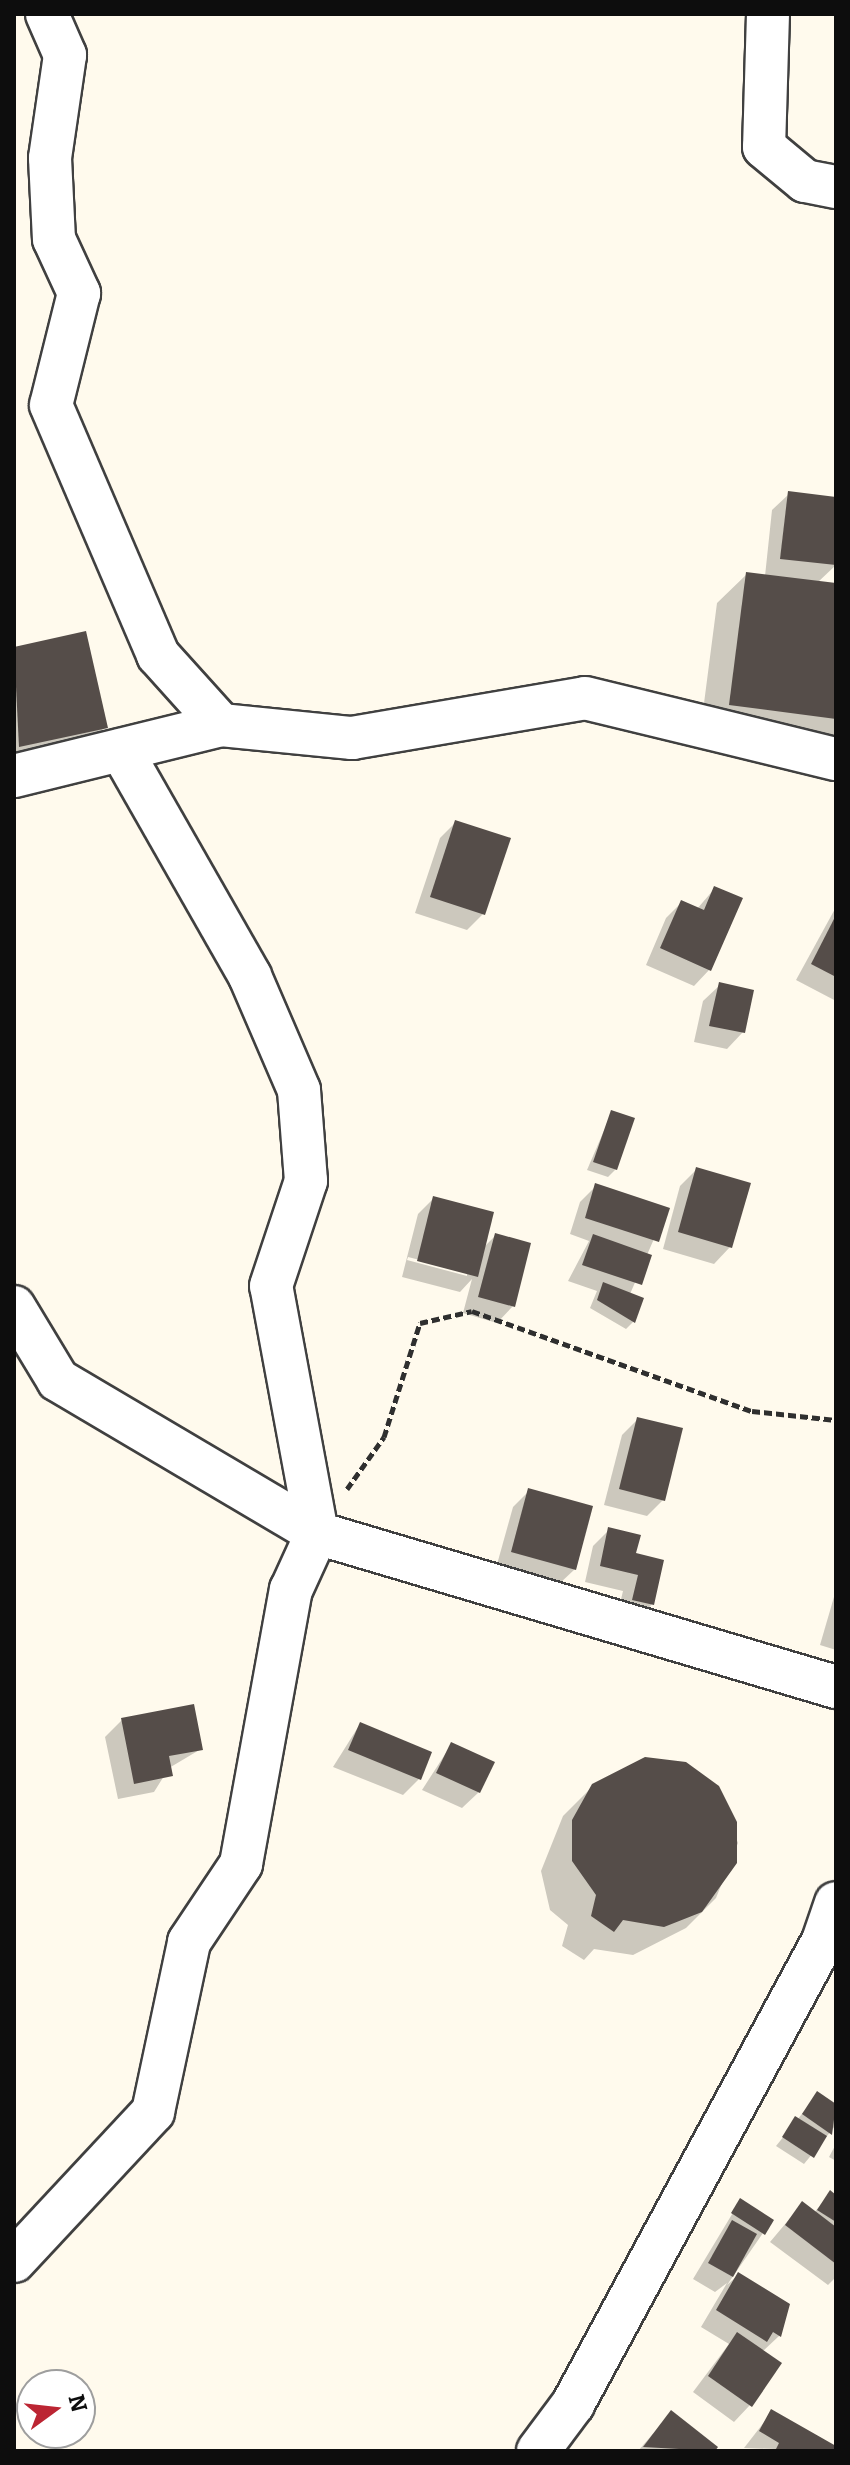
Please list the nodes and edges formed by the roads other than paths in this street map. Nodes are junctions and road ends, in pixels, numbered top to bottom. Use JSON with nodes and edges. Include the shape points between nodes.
{"nodes":[{"id":1,"x":47,"y":14,"type":"edge"},
{"id":2,"x":768,"y":14,"type":"edge"},
{"id":3,"x":836,"y":187,"type":"edge"},
{"id":4,"x":221,"y":725,"type":"junction"},
{"id":5,"x":121,"y":750,"type":"junction"},
{"id":6,"x":836,"y":759,"type":"edge"},
{"id":7,"x":14,"y":776,"type":"edge"},
{"id":8,"x":14,"y":1307,"type":"edge"},
{"id":9,"x":14,"y":1371,"type":"edge"},
{"id":10,"x":58,"y":1380,"type":"junction"},
{"id":11,"x":317,"y":1533,"type":"junction"},
{"id":12,"x":836,"y":1687,"type":"edge"},
{"id":13,"x":836,"y":1903,"type":"edge"},
{"id":14,"x":14,"y":2261,"type":"edge"},
{"id":15,"x":538,"y":2451,"type":"edge"}],
"edges":[{"from":1,"to":4,"type":"street","via":[[65,55],[50,158],[54,239],[79,293],[51,405],[158,655]]},
{"from":2,"to":3,"type":"street","via":[[764,147],[805,181]]},
{"from":4,"to":5,"type":"street"},
{"from":4,"to":6,"type":"street","via":[[352,738],[585,698]]},
{"from":5,"to":7,"type":"street"},
{"from":5,"to":11,"type":"street","via":[[250,976],[299,1090],[306,1181],[271,1286]]},
{"from":8,"to":10,"type":"street"},
{"from":9,"to":10,"type":"street"},
{"from":10,"to":11,"type":"street"},
{"from":11,"to":12,"type":"street"},
{"from":11,"to":14,"type":"street","via":[[291,1590],[241,1864],[189,1942],[153,2112]]},
{"from":13,"to":15,"type":"street","via":[[823,1941],[573,2404]]}]}
